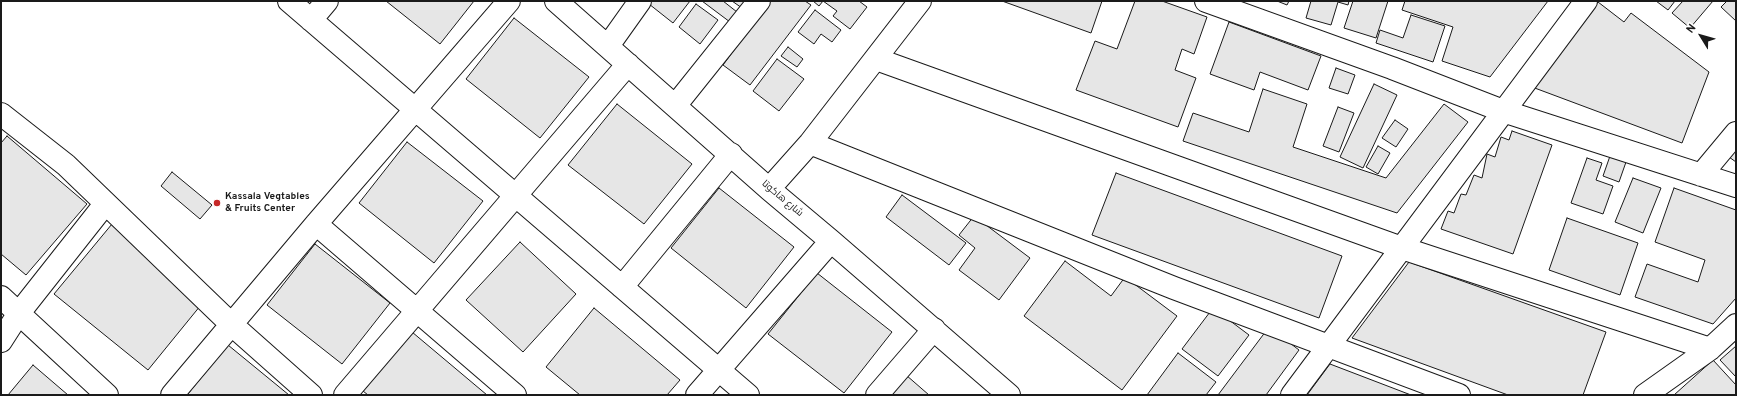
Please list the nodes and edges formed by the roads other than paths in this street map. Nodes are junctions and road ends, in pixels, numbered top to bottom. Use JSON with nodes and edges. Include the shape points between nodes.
{"nodes":[{"id":1,"x":289,"y":1,"type":"edge"},
{"id":2,"x":326,"y":1,"type":"edge"},
{"id":3,"x":509,"y":1,"type":"edge"},
{"id":4,"x":556,"y":1,"type":"edge"},
{"id":5,"x":640,"y":1,"type":"edge"},
{"id":6,"x":759,"y":1,"type":"edge"},
{"id":7,"x":920,"y":1,"type":"edge"},
{"id":8,"x":1206,"y":1,"type":"edge"},
{"id":9,"x":1586,"y":1,"type":"edge"},
{"id":10,"x":311,"y":20,"type":"junction"},
{"id":11,"x":608,"y":46,"type":"junction"},
{"id":12,"x":876,"y":59,"type":"junction"},
{"id":13,"x":628,"y":64,"type":"junction"},
{"id":14,"x":675,"y":106,"type":"junction"},
{"id":15,"x":416,"y":109,"type":"junction"},
{"id":16,"x":1503,"y":111,"type":"junction"},
{"id":17,"x":2,"y":116,"type":"edge"},
{"id":18,"x":1736,"y":132,"type":"edge"},
{"id":19,"x":810,"y":143,"type":"junction"},
{"id":20,"x":731,"y":154,"type":"junction"},
{"id":21,"x":1700,"y":175,"type":"junction"},
{"id":22,"x":1736,"y":186,"type":"edge"},
{"id":23,"x":769,"y":189,"type":"junction"},
{"id":24,"x":515,"y":196,"type":"junction"},
{"id":25,"x":105,"y":204,"type":"junction"},
{"id":26,"x":316,"y":224,"type":"junction"},
{"id":27,"x":831,"y":241,"type":"junction"},
{"id":28,"x":1402,"y":248,"type":"junction"},
{"id":29,"x":622,"y":287,"type":"junction"},
{"id":30,"x":1,"y":297,"type":"edge"},
{"id":31,"x":418,"y":311,"type":"junction"},
{"id":32,"x":19,"y":313,"type":"junction"},
{"id":33,"x":231,"y":324,"type":"junction"},
{"id":34,"x":1736,"y":325,"type":"edge"},
{"id":35,"x":934,"y":329,"type":"junction"},
{"id":36,"x":1,"y":341,"type":"edge"},
{"id":37,"x":1329,"y":347,"type":"junction"},
{"id":38,"x":1710,"y":349,"type":"junction"},
{"id":39,"x":719,"y":370,"type":"junction"},
{"id":40,"x":107,"y":395,"type":"edge"},
{"id":41,"x":172,"y":395,"type":"edge"},
{"id":42,"x":311,"y":395,"type":"edge"},
{"id":43,"x":345,"y":395,"type":"edge"},
{"id":44,"x":515,"y":395,"type":"edge"},
{"id":45,"x":697,"y":395,"type":"edge"},
{"id":46,"x":748,"y":395,"type":"edge"},
{"id":47,"x":877,"y":395,"type":"edge"},
{"id":48,"x":1009,"y":395,"type":"edge"},
{"id":49,"x":1292,"y":395,"type":"edge"},
{"id":50,"x":1459,"y":395,"type":"edge"},
{"id":51,"x":1645,"y":395,"type":"edge"}],
"edges":[{"from":1,"to":10,"type":"street"},
{"from":2,"to":10,"type":"street"},
{"from":3,"to":15,"type":"street"},
{"from":4,"to":11,"type":"street","name":"شارع هاكوتا"},
{"from":5,"to":11,"type":"street"},
{"from":6,"to":14,"type":"street"},
{"from":7,"to":12,"type":"street"},
{"from":8,"to":16,"type":"street"},
{"from":9,"to":16,"type":"street"},
{"from":10,"to":15,"type":"street"},
{"from":11,"to":13,"type":"street","name":"شارع هاكوتا"},
{"from":12,"to":19,"type":"street"},
{"from":12,"to":28,"type":"street"},
{"from":13,"to":14,"type":"street","name":"شارع هاكوتا"},
{"from":13,"to":24,"type":"street"},
{"from":14,"to":20,"type":"street","name":"شارع هاكوتا"},
{"from":15,"to":24,"type":"street"},
{"from":15,"to":26,"type":"street"},
{"from":16,"to":21,"type":"street"},
{"from":16,"to":28,"type":"street"},
{"from":17,"to":25,"type":"street","via":[[66,165]]},
{"from":18,"to":21,"type":"street"},
{"from":19,"to":23,"type":"street"},
{"from":19,"to":37,"type":"street"},
{"from":20,"to":23,"type":"street","name":"شارع هاكوتا"},
{"from":20,"to":29,"type":"street"},
{"from":21,"to":22,"type":"street"},
{"from":23,"to":27,"type":"street","name":"شارع هاكوتا"},
{"from":24,"to":29,"type":"street"},
{"from":24,"to":31,"type":"street"},
{"from":25,"to":32,"type":"street"},
{"from":25,"to":33,"type":"street"},
{"from":26,"to":31,"type":"street"},
{"from":26,"to":33,"type":"street"},
{"from":27,"to":35,"type":"street","name":"شارع هاكوتا"},
{"from":27,"to":39,"type":"street"},
{"from":28,"to":37,"type":"street"},
{"from":28,"to":38,"type":"street"},
{"from":29,"to":39,"type":"street"},
{"from":30,"to":32,"type":"street"},
{"from":31,"to":43,"type":"street"},
{"from":31,"to":44,"type":"street"},
{"from":32,"to":36,"type":"street"},
{"from":32,"to":40,"type":"street"},
{"from":33,"to":41,"type":"street"},
{"from":33,"to":42,"type":"street"},
{"from":34,"to":38,"type":"street"},
{"from":35,"to":47,"type":"street"},
{"from":35,"to":48,"type":"street","name":"شارع هاكوتا"},
{"from":37,"to":49,"type":"street"},
{"from":37,"to":50,"type":"street"},
{"from":38,"to":51,"type":"street"},
{"from":39,"to":45,"type":"street"},
{"from":39,"to":46,"type":"street"}]}
